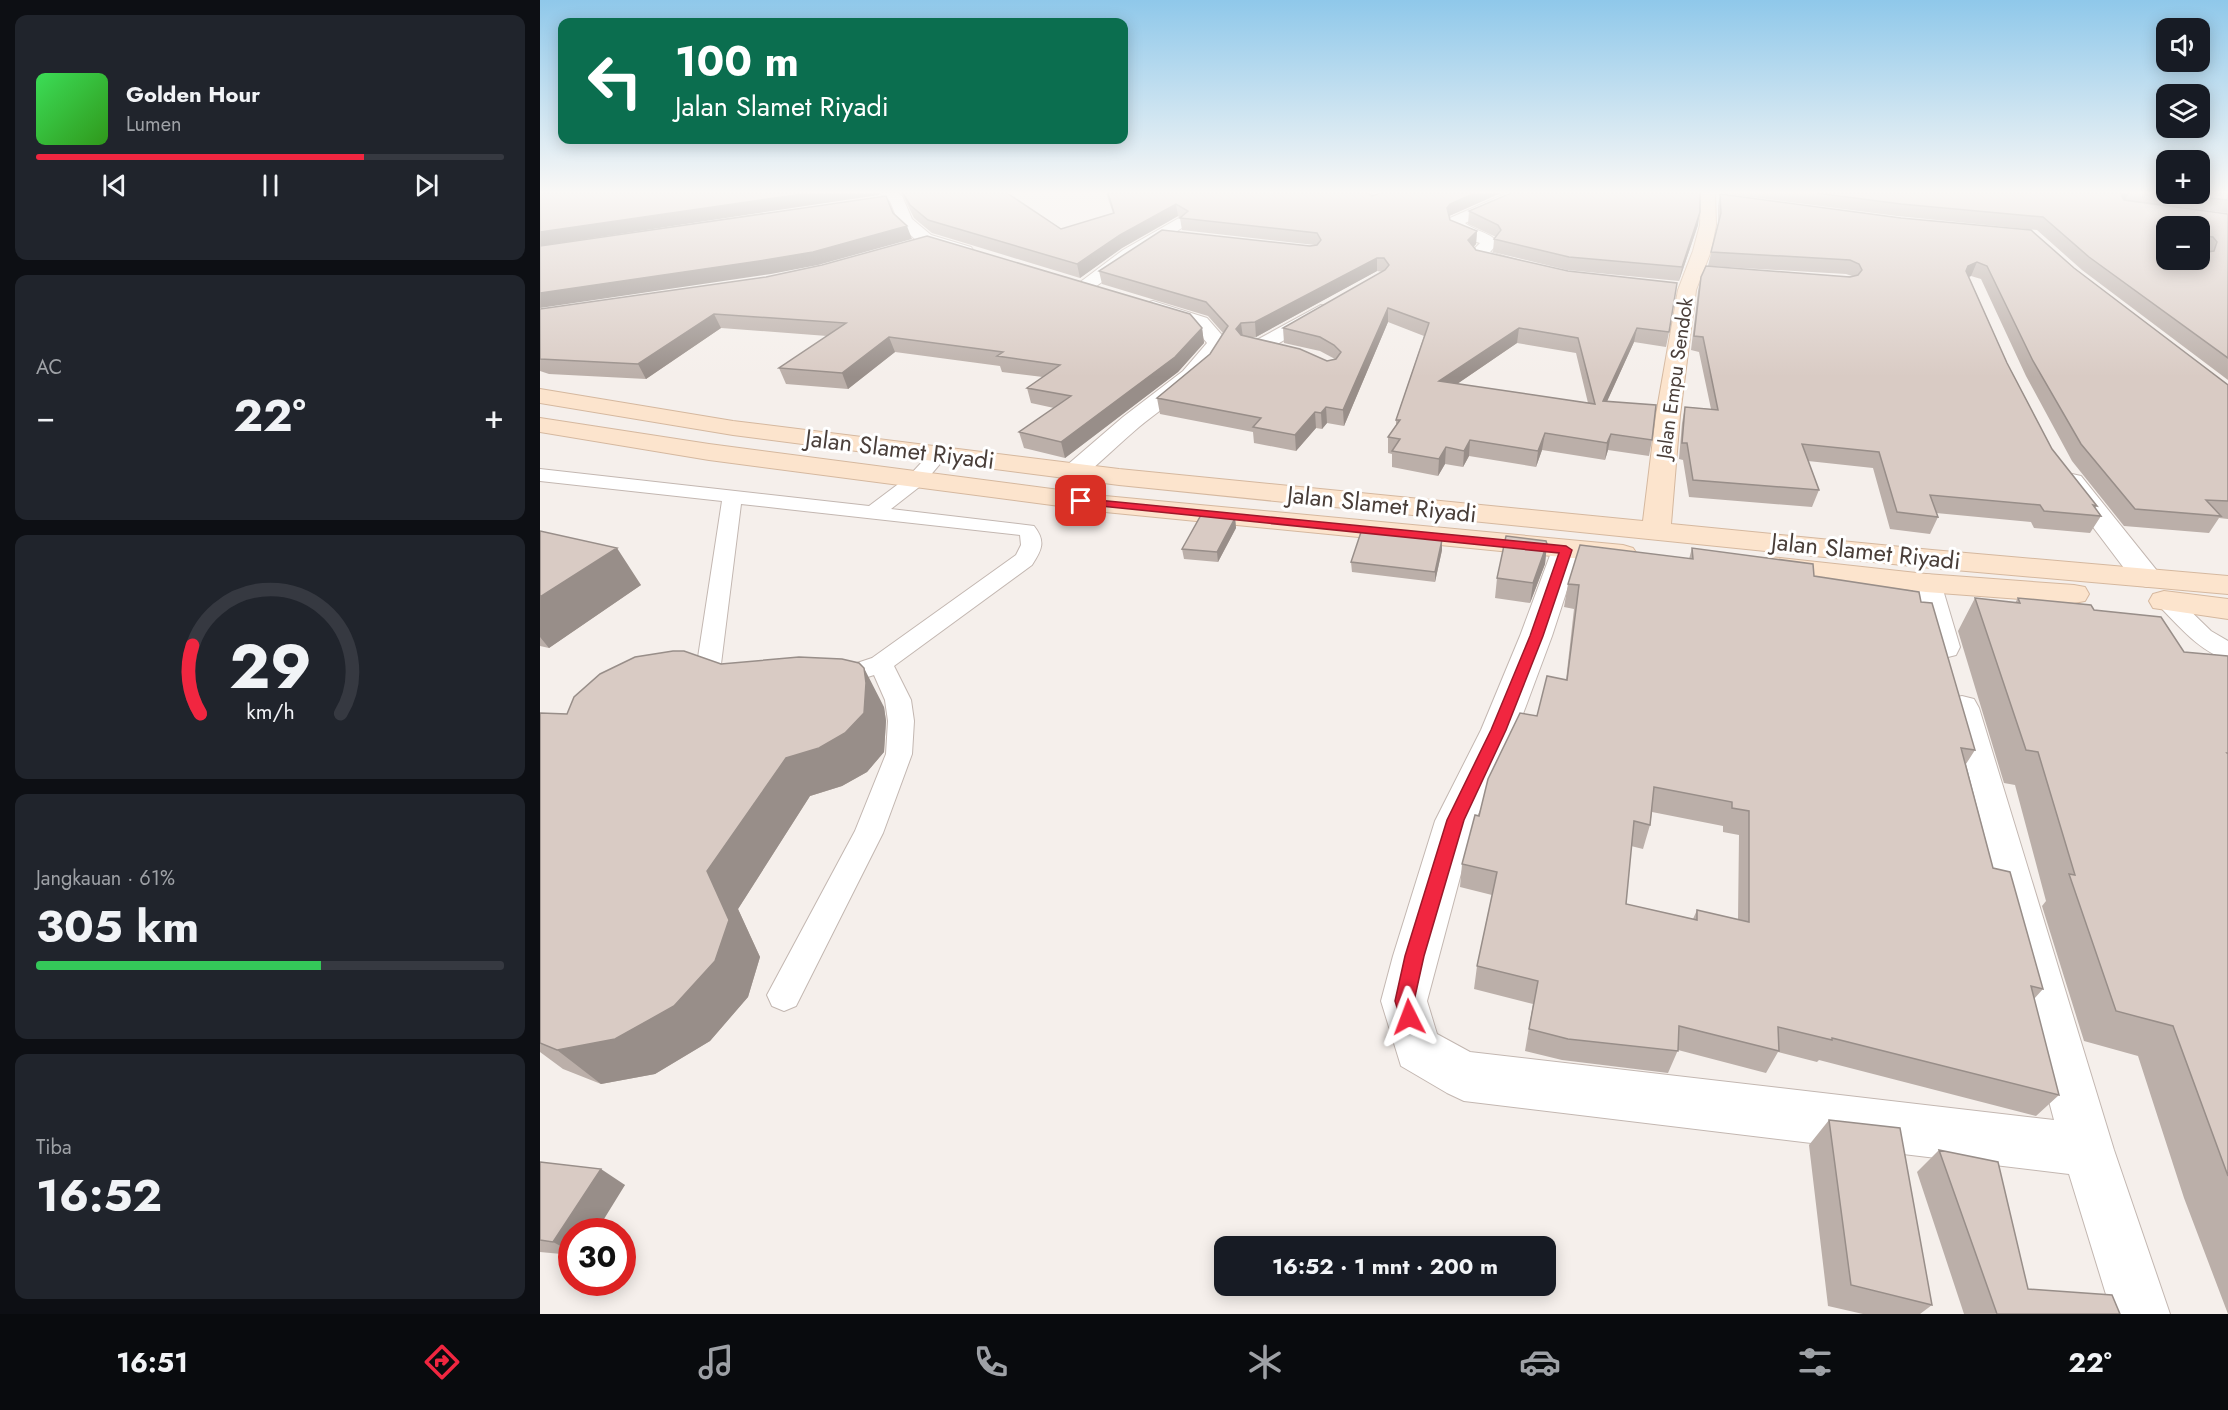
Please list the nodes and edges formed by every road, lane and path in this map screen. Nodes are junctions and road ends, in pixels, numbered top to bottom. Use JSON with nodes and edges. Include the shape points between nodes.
{"nodes":[{"id":1,"x":973,"y":254,"type":"edge"},
{"id":2,"x":1132,"y":254,"type":"edge"},
{"id":3,"x":1480,"y":254,"type":"edge"},
{"id":4,"x":1699,"y":254,"type":"edge"},
{"id":5,"x":985,"y":257,"type":"edge"},
{"id":6,"x":1536,"y":270,"type":"edge"},
{"id":7,"x":1717,"y":274,"type":"edge"},
{"id":8,"x":1062,"y":280,"type":"edge"},
{"id":9,"x":1690,"y":281,"type":"junction"},
{"id":10,"x":1084,"y":286,"type":"junction"},
{"id":11,"x":1665,"y":288,"type":"edge"},
{"id":12,"x":1106,"y":293,"type":"edge"},
{"id":13,"x":1339,"y":301,"type":"edge"},
{"id":14,"x":1137,"y":302,"type":"edge"},
{"id":15,"x":1218,"y":342,"type":"junction"},
{"id":16,"x":1260,"y":346,"type":"junction"},
{"id":17,"x":1290,"y":353,"type":"edge"},
{"id":18,"x":540,"y":396,"type":"edge"},
{"id":19,"x":540,"y":425,"type":"edge"},
{"id":20,"x":939,"y":454,"type":"junction"},
{"id":21,"x":2058,"y":464,"type":"edge"},
{"id":22,"x":1075,"y":471,"type":"junction"},
{"id":23,"x":540,"y":475,"type":"edge"},
{"id":24,"x":1119,"y":477,"type":"junction"},
{"id":25,"x":916,"y":480,"type":"junction"},
{"id":26,"x":732,"y":497,"type":"junction"},
{"id":27,"x":1105,"y":504,"type":"junction"},
{"id":28,"x":873,"y":513,"type":"junction"},
{"id":29,"x":1653,"y":548,"type":"junction"},
{"id":30,"x":1566,"y":550,"type":"junction"},
{"id":31,"x":2147,"y":578,"type":"junction"},
{"id":32,"x":1926,"y":583,"type":"junction"},
{"id":33,"x":2228,"y":585,"type":"edge"},
{"id":34,"x":2167,"y":601,"type":"junction"},
{"id":35,"x":2228,"y":609,"type":"edge"},
{"id":36,"x":2228,"y":652,"type":"edge"},
{"id":37,"x":881,"y":664,"type":"junction"},
{"id":38,"x":819,"y":684,"type":"edge"},
{"id":39,"x":745,"y":691,"type":"edge"},
{"id":40,"x":784,"y":995,"type":"dead end"},
{"id":41,"x":2088,"y":1150,"type":"junction"},
{"id":42,"x":2140,"y":1314,"type":"edge"}],
"edges":[{"from":1,"to":5,"type":"street"},
{"from":2,"to":10,"type":"street"},
{"from":3,"to":6,"type":"street"},
{"from":4,"to":9,"type":"main road","name":"Jalan Empu Sendok"},
{"from":7,"to":9,"type":"street"},
{"from":8,"to":10,"type":"street"},
{"from":9,"to":11,"type":"street"},
{"from":9,"to":29,"type":"main road","name":"Jalan Empu Sendok","via":[[1668,415]]},
{"from":10,"to":12,"type":"street"},
{"from":13,"to":16,"type":"street"},
{"from":14,"to":15,"type":"street","via":[[1200,322]]},
{"from":15,"to":16,"type":"street"},
{"from":15,"to":22,"type":"street","via":[[1211,357],[1195,372]]},
{"from":16,"to":17,"type":"street"},
{"from":18,"to":20,"type":"main road","name":"Jalan Slamet Riyadi","via":[[733,429]]},
{"from":19,"to":25,"type":"main road","name":"Jalan Slamet Riyadi"},
{"from":20,"to":22,"type":"main road","name":"Jalan Slamet Riyadi"},
{"from":20,"to":25,"type":"lane"},
{"from":21,"to":31,"type":"street"},
{"from":22,"to":24,"type":"main road","name":"Jalan Slamet Riyadi"},
{"from":23,"to":26,"type":"lane"},
{"from":24,"to":27,"type":"main road"},
{"from":24,"to":29,"type":"main road","name":"Jalan Slamet Riyadi"},
{"from":25,"to":27,"type":"main road","name":"Jalan Slamet Riyadi"},
{"from":25,"to":28,"type":"lane"},
{"from":26,"to":28,"type":"lane"},
{"from":26,"to":39,"type":"lane","via":[[709,664],[721,683]]},
{"from":27,"to":30,"type":"main road","name":"Jalan Slamet Riyadi"},
{"from":28,"to":37,"type":"lane","via":[[1028,530],[1033,544],[1024,560]]},
{"from":29,"to":30,"type":"main road","name":"Jalan Slamet Riyadi"},
{"from":29,"to":31,"type":"main road","name":"Jalan Slamet Riyadi","via":[[1932,559]]},
{"from":29,"to":32,"type":"main road","name":"Jalan Slamet Riyadi"},
{"from":30,"to":41,"type":"street","via":[[1499,730],[1455,820],[1418,944],[1404,1001],[1418,1049],[1464,1076]]},
{"from":31,"to":33,"type":"main road","name":"Jalan Slamet Riyadi"},
{"from":32,"to":34,"type":"main road","name":"Jalan Slamet Riyadi"},
{"from":32,"to":41,"type":"street"},
{"from":34,"to":35,"type":"main road","name":"Jalan Slamet Riyadi"},
{"from":34,"to":36,"type":"lane","via":[[2203,636]]},
{"from":37,"to":38,"type":"lane"},
{"from":37,"to":40,"type":"lane","via":[[898,700],[899,754],[869,833]]},
{"from":41,"to":42,"type":"street"}]}
